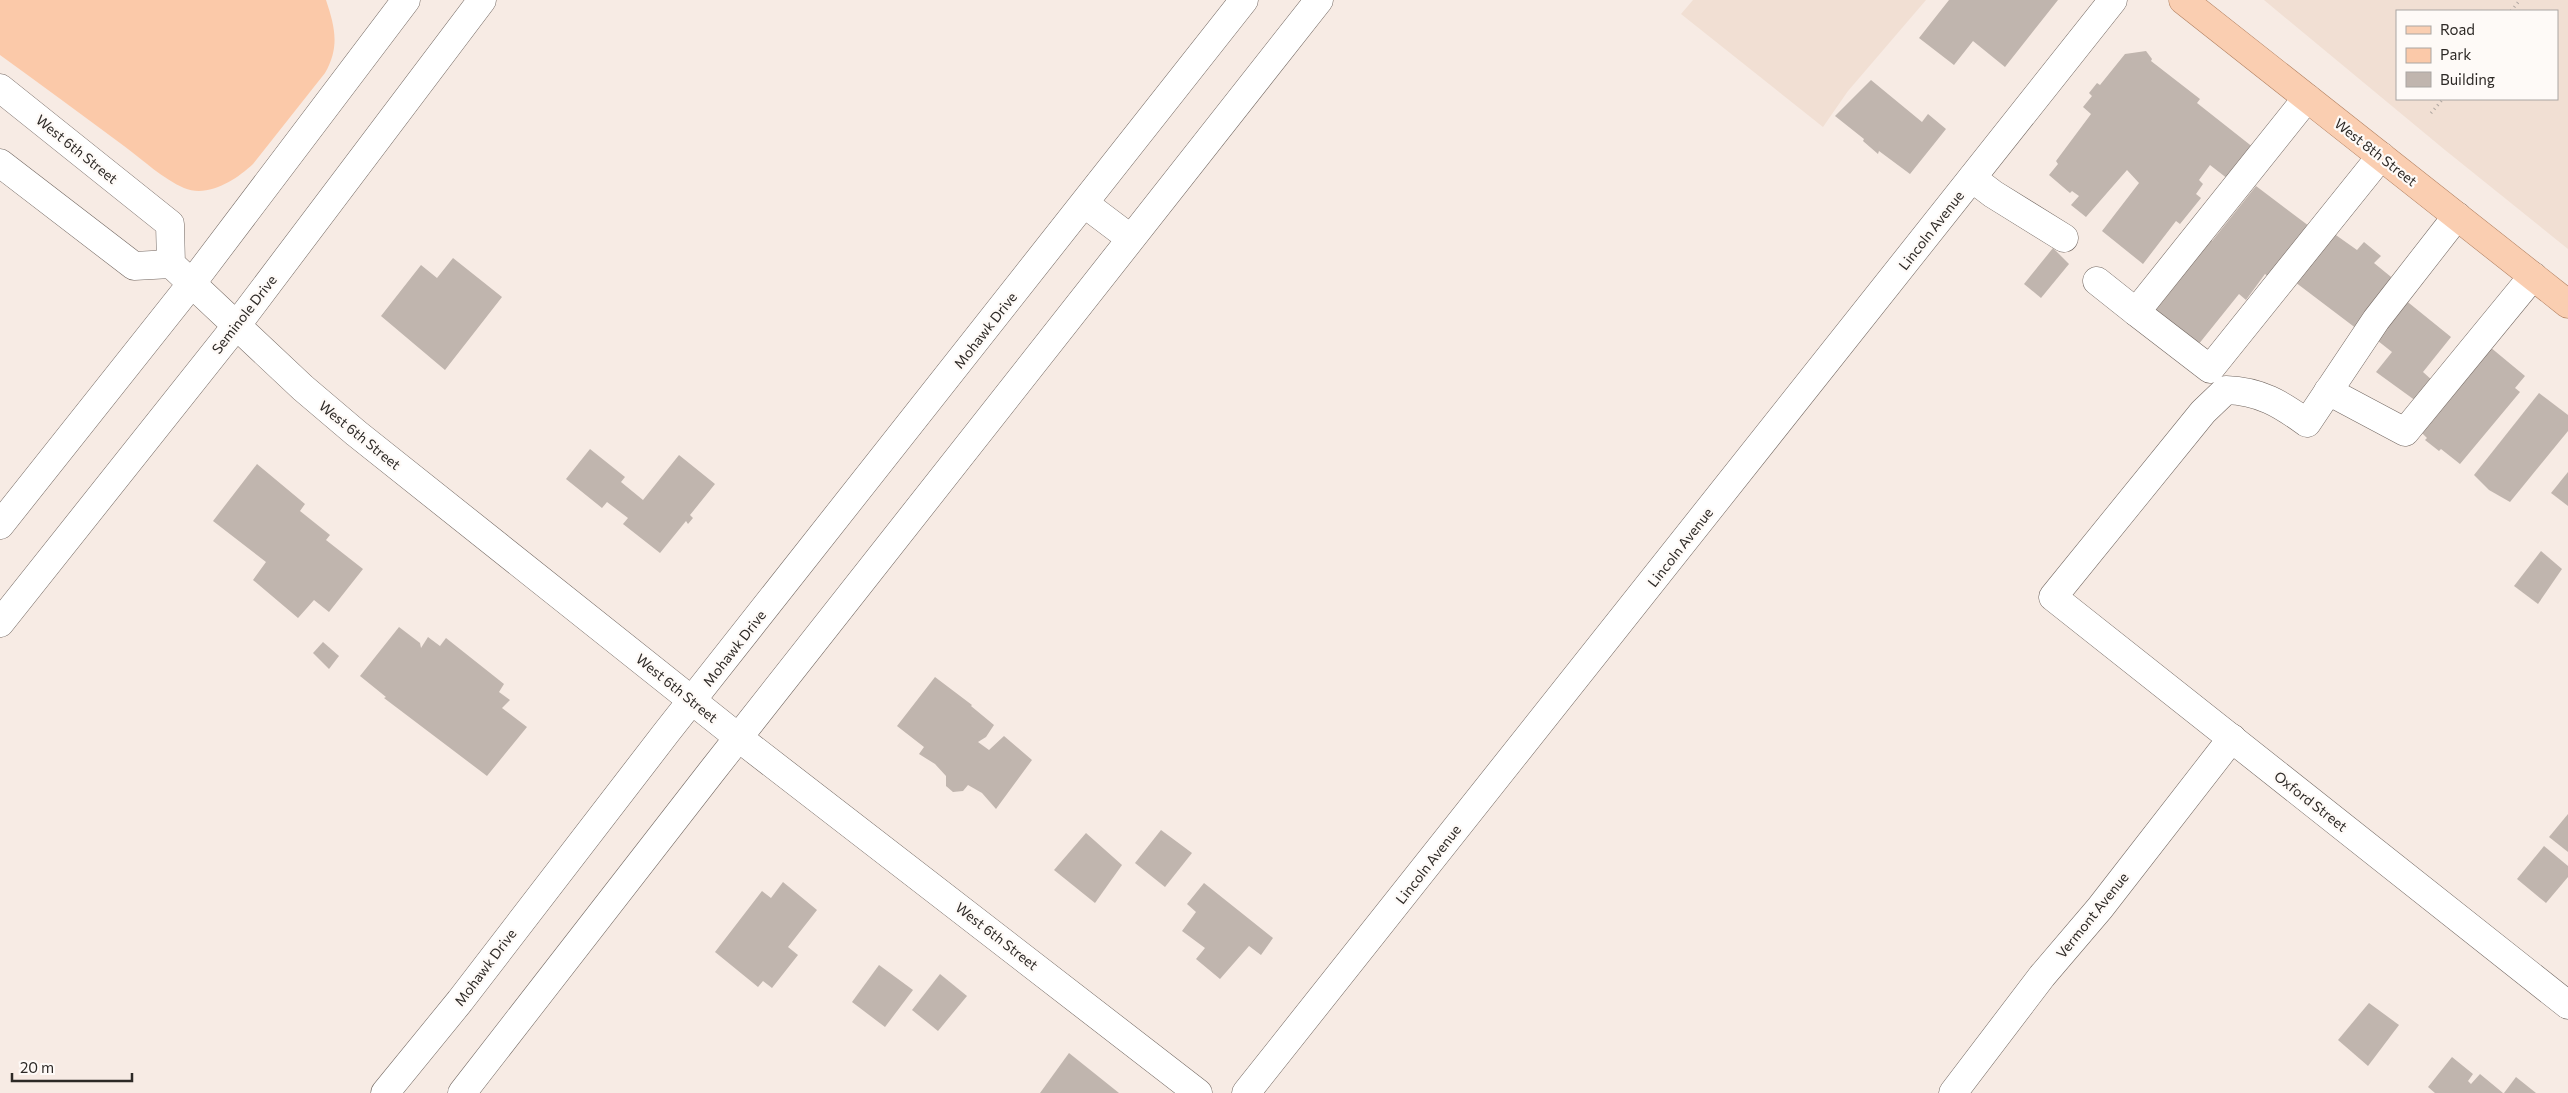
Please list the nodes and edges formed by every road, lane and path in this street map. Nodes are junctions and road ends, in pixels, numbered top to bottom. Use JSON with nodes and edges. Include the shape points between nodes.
{"nodes":[{"id":1,"x":406,"y":0,"type":"edge"},
{"id":2,"x":482,"y":0,"type":"edge"},
{"id":3,"x":1244,"y":0,"type":"edge"},
{"id":4,"x":1319,"y":0,"type":"edge"},
{"id":5,"x":2113,"y":0,"type":"edge"},
{"id":6,"x":2183,"y":0,"type":"edge"},
{"id":7,"x":2520,"y":0,"type":"edge"},
{"id":8,"x":2512,"y":10,"type":"edge"},
{"id":9,"x":0,"y":88,"type":"edge"},
{"id":10,"x":2307,"y":98,"type":"junction"},
{"id":11,"x":2442,"y":100,"type":"edge"},
{"id":12,"x":2431,"y":113,"type":"dead end"},
{"id":13,"x":2381,"y":156,"type":"junction"},
{"id":14,"x":0,"y":163,"type":"edge"},
{"id":15,"x":1972,"y":178,"type":"junction"},
{"id":16,"x":1085,"y":204,"type":"junction"},
{"id":17,"x":2457,"y":216,"type":"junction"},
{"id":18,"x":1130,"y":238,"type":"junction"},
{"id":19,"x":2064,"y":238,"type":"dead end"},
{"id":20,"x":171,"y":264,"type":"junction"},
{"id":21,"x":2533,"y":276,"type":"junction"},
{"id":22,"x":2097,"y":281,"type":"dead end"},
{"id":23,"x":192,"y":283,"type":"junction"},
{"id":24,"x":2568,"y":304,"type":"edge"},
{"id":25,"x":2136,"y":312,"type":"junction"},
{"id":26,"x":236,"y":326,"type":"junction"},
{"id":27,"x":2328,"y":391,"type":"junction"},
{"id":28,"x":0,"y":525,"type":"edge"},
{"id":29,"x":0,"y":623,"type":"edge"},
{"id":30,"x":693,"y":700,"type":"junction"},
{"id":31,"x":739,"y":738,"type":"junction"},
{"id":32,"x":2232,"y":738,"type":"junction"},
{"id":33,"x":2568,"y":1005,"type":"edge"},
{"id":34,"x":385,"y":1093,"type":"edge"},
{"id":35,"x":462,"y":1093,"type":"edge"},
{"id":36,"x":1198,"y":1093,"type":"edge"},
{"id":37,"x":1246,"y":1093,"type":"edge"},
{"id":38,"x":1953,"y":1093,"type":"edge"}],
"edges":[{"from":1,"to":23,"type":"street"},
{"from":2,"to":26,"type":"street","name":"Seminole Drive"},
{"from":3,"to":16,"type":"street","name":"Mohawk Drive"},
{"from":4,"to":18,"type":"street"},
{"from":5,"to":15,"type":"street","name":"Lincoln Avenue"},
{"from":6,"to":10,"type":"main road","name":"West 8th Street"},
{"from":7,"to":8,"type":"path"},
{"from":9,"to":20,"type":"street","name":"West 6th Street","via":[[170,224]]},
{"from":10,"to":13,"type":"main road","name":"West 8th Street"},
{"from":10,"to":25,"type":"street"},
{"from":11,"to":12,"type":"path"},
{"from":13,"to":17,"type":"main road","name":"West 8th Street"},
{"from":13,"to":25,"type":"street","via":[[2210,369]]},
{"from":14,"to":20,"type":"street","via":[[134,266]]},
{"from":15,"to":19,"type":"street"},
{"from":15,"to":37,"type":"street","name":"Lincoln Avenue"},
{"from":16,"to":18,"type":"street"},
{"from":16,"to":30,"type":"street","name":"Mohawk Drive"},
{"from":17,"to":21,"type":"main road","name":"West 8th Street"},
{"from":17,"to":27,"type":"street","via":[[2376,320]]},
{"from":18,"to":31,"type":"street"},
{"from":20,"to":23,"type":"street","name":"West 6th Street"},
{"from":21,"to":24,"type":"main road","name":"West 8th Street"},
{"from":21,"to":27,"type":"street","via":[[2405,432]]},
{"from":22,"to":25,"type":"street"},
{"from":23,"to":26,"type":"street","name":"West 6th Street"},
{"from":23,"to":28,"type":"street"},
{"from":26,"to":29,"type":"street","name":"Seminole Drive"},
{"from":26,"to":30,"type":"street","name":"West 6th Street","via":[[356,433]]},
{"from":27,"to":32,"type":"street","name":"Oxford Street","via":[[2307,423],[2281,404],[2246,390],[2226,390],[2203,412],[2053,597]]},
{"from":30,"to":31,"type":"street","name":"West 6th Street"},
{"from":30,"to":34,"type":"street","name":"Mohawk Drive"},
{"from":31,"to":35,"type":"street"},
{"from":31,"to":36,"type":"street","name":"West 6th Street"},
{"from":32,"to":33,"type":"street","name":"Oxford Street"},
{"from":32,"to":38,"type":"street","name":"Vermont Avenue"}]}
